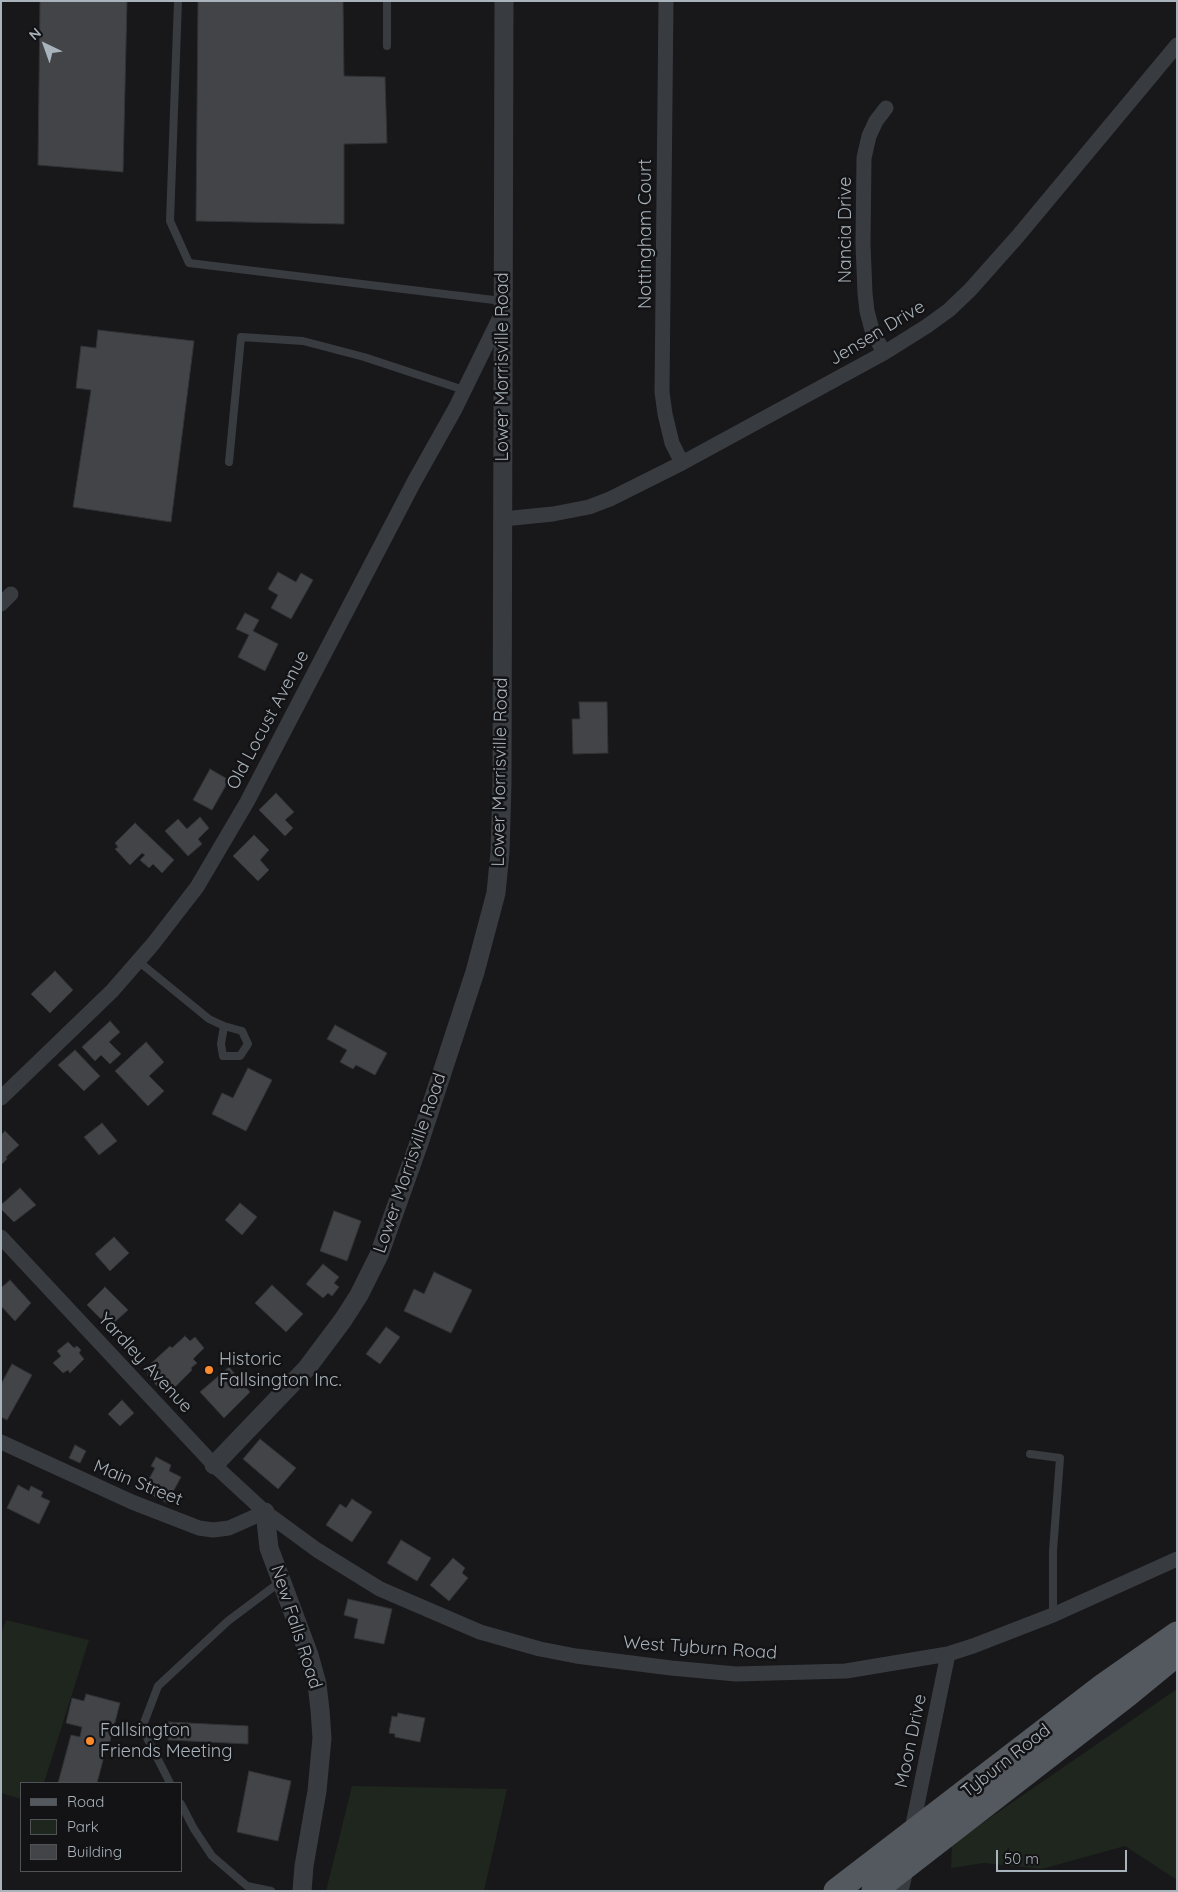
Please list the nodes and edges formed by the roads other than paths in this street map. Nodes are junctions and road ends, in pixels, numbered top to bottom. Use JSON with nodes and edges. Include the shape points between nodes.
{"nodes":[{"id":1,"x":178,"y":1,"type":"edge"},
{"id":2,"x":387,"y":1,"type":"edge"},
{"id":3,"x":504,"y":1,"type":"edge"},
{"id":4,"x":666,"y":1,"type":"edge"},
{"id":5,"x":1177,"y":45,"type":"edge"},
{"id":6,"x":387,"y":46,"type":"dead end"},
{"id":7,"x":886,"y":108,"type":"dead end"},
{"id":8,"x":502,"y":307,"type":"junction"},
{"id":9,"x":884,"y":353,"type":"junction"},
{"id":10,"x":464,"y":390,"type":"junction"},
{"id":11,"x":229,"y":462,"type":"dead end"},
{"id":12,"x":682,"y":463,"type":"junction"},
{"id":13,"x":503,"y":519,"type":"junction"},
{"id":14,"x":138,"y":961,"type":"junction"},
{"id":15,"x":224,"y":1026,"type":"dead end"},
{"id":16,"x":1,"y":1098,"type":"edge"},
{"id":17,"x":1,"y":1237,"type":"edge"},
{"id":18,"x":1,"y":1442,"type":"edge"},
{"id":19,"x":1030,"y":1454,"type":"dead end"},
{"id":20,"x":214,"y":1465,"type":"junction"},
{"id":21,"x":265,"y":1512,"type":"junction"},
{"id":22,"x":1177,"y":1559,"type":"edge"},
{"id":23,"x":282,"y":1581,"type":"junction"},
{"id":24,"x":1053,"y":1615,"type":"junction"},
{"id":25,"x":1177,"y":1634,"type":"edge"},
{"id":26,"x":948,"y":1654,"type":"junction"},
{"id":27,"x":1177,"y":1654,"type":"edge"},
{"id":28,"x":169,"y":1782,"type":"edge"},
{"id":29,"x":182,"y":1806,"type":"edge"},
{"id":30,"x":910,"y":1835,"type":"junction"},
{"id":31,"x":908,"y":1864,"type":"junction"},
{"id":32,"x":271,"y":1891,"type":"edge"},
{"id":33,"x":302,"y":1891,"type":"edge"},
{"id":34,"x":836,"y":1891,"type":"edge"},
{"id":35,"x":874,"y":1891,"type":"edge"},
{"id":36,"x":901,"y":1891,"type":"edge"}],
"edges":[{"from":1,"to":8,"type":"lane","via":[[170,221],[189,263]]},
{"from":2,"to":6,"type":"lane"},
{"from":3,"to":8,"type":"street","name":"Lower Morrisville Road"},
{"from":4,"to":12,"type":"street","name":"Nottingham Court","via":[[662,392],[672,443]]},
{"from":5,"to":9,"type":"street","name":"Jensen Drive","via":[[970,290],[949,310]]},
{"from":7,"to":9,"type":"street","name":"Nancia Drive","via":[[868,136],[864,158],[863,244],[867,311]]},
{"from":8,"to":10,"type":"street","name":"Old Locust Avenue"},
{"from":8,"to":13,"type":"street","name":"Lower Morrisville Road"},
{"from":9,"to":12,"type":"street","name":"Jensen Drive"},
{"from":10,"to":11,"type":"lane","via":[[364,357],[302,341],[241,337]]},
{"from":10,"to":14,"type":"street","name":"Old Locust Avenue","via":[[247,802],[197,886]]},
{"from":12,"to":13,"type":"street","name":"Jensen Drive","via":[[590,507]]},
{"from":13,"to":20,"type":"street","name":"Lower Morrisville Road","via":[[500,852],[496,893],[475,972],[383,1246],[359,1295],[306,1368]]},
{"from":14,"to":15,"type":"lane","via":[[209,1019]]},
{"from":14,"to":16,"type":"street","name":"Old Locust Avenue","via":[[112,991]]},
{"from":17,"to":20,"type":"street","name":"Yardley Avenue"},
{"from":18,"to":21,"type":"street","name":"Main Street","via":[[132,1502],[199,1528],[229,1528]]},
{"from":19,"to":24,"type":"lane","via":[[1060,1458],[1053,1551]]},
{"from":20,"to":21,"type":"street","name":"Yardley Avenue"},
{"from":21,"to":23,"type":"street","name":"New Falls Road","via":[[269,1548]]},
{"from":21,"to":26,"type":"street","name":"West Tyburn Road","via":[[317,1550],[380,1589],[480,1632],[540,1649],[736,1674],[846,1671]]},
{"from":22,"to":24,"type":"street","name":"West Tyburn Road"},
{"from":23,"to":28,"type":"lane","via":[[228,1621],[158,1686],[142,1728]]},
{"from":23,"to":33,"type":"street","name":"New Falls Road","via":[[318,1684],[322,1738]]},
{"from":24,"to":26,"type":"street","name":"West Tyburn Road"},
{"from":25,"to":30,"type":"main road","name":"Tyburn Road","via":[[1103,1686]]},
{"from":26,"to":30,"type":"street","name":"Moon Drive"},
{"from":27,"to":31,"type":"main road","name":"Tyburn Road"},
{"from":29,"to":32,"type":"lane","via":[[212,1856],[247,1886]]},
{"from":30,"to":34,"type":"main road","name":"Tyburn Road"},
{"from":31,"to":35,"type":"main road","name":"Tyburn Road"},
{"from":31,"to":36,"type":"street"}]}
